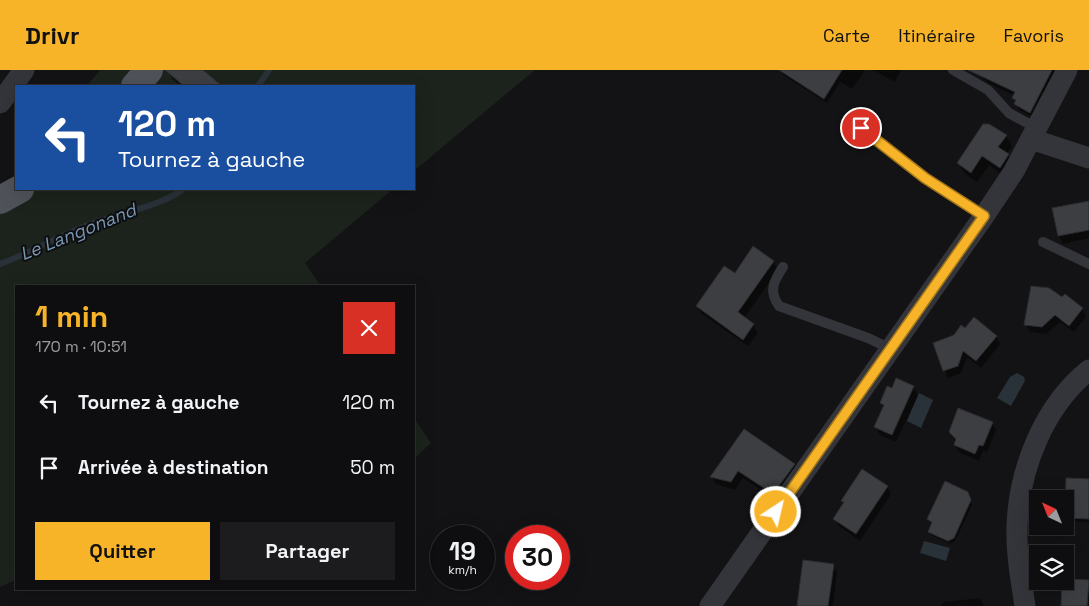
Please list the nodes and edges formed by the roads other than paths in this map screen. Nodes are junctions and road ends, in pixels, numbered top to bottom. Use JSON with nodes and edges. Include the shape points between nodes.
{"nodes":[{"id":1,"x":24,"y":70,"type":"edge"},
{"id":2,"x":150,"y":70,"type":"edge"},
{"id":3,"x":953,"y":70,"type":"edge"},
{"id":4,"x":1067,"y":70,"type":"edge"},
{"id":5,"x":136,"y":85,"type":"edge"},
{"id":6,"x":0,"y":103,"type":"edge"},
{"id":7,"x":861,"y":128,"type":"dead end"},
{"id":8,"x":1035,"y":134,"type":"junction"},
{"id":9,"x":1089,"y":158,"type":"edge"},
{"id":10,"x":18,"y":190,"type":"edge"},
{"id":11,"x":0,"y":200,"type":"edge"},
{"id":12,"x":984,"y":216,"type":"junction"},
{"id":13,"x":1042,"y":242,"type":"dead end"},
{"id":14,"x":1089,"y":264,"type":"edge"},
{"id":15,"x":783,"y":267,"type":"dead end"},
{"id":16,"x":891,"y":349,"type":"junction"},
{"id":17,"x":1089,"y":370,"type":"edge"},
{"id":18,"x":710,"y":606,"type":"edge"},
{"id":19,"x":1025,"y":606,"type":"edge"}],
"edges":[{"from":1,"to":6,"type":"street"},
{"from":2,"to":5,"type":"main road"},
{"from":3,"to":8,"type":"lane","via":[[988,90]]},
{"from":4,"to":8,"type":"street"},
{"from":7,"to":12,"type":"lane","via":[[925,178]]},
{"from":8,"to":9,"type":"street"},
{"from":8,"to":12,"type":"street"},
{"from":10,"to":11,"type":"main road"},
{"from":12,"to":16,"type":"street"},
{"from":13,"to":14,"type":"lane"},
{"from":15,"to":16,"type":"lane","via":[[773,282],[772,291],[779,306]]},
{"from":16,"to":18,"type":"street"},
{"from":17,"to":19,"type":"street","via":[[1058,404],[1040,433],[1028,464],[1017,526]]}]}
